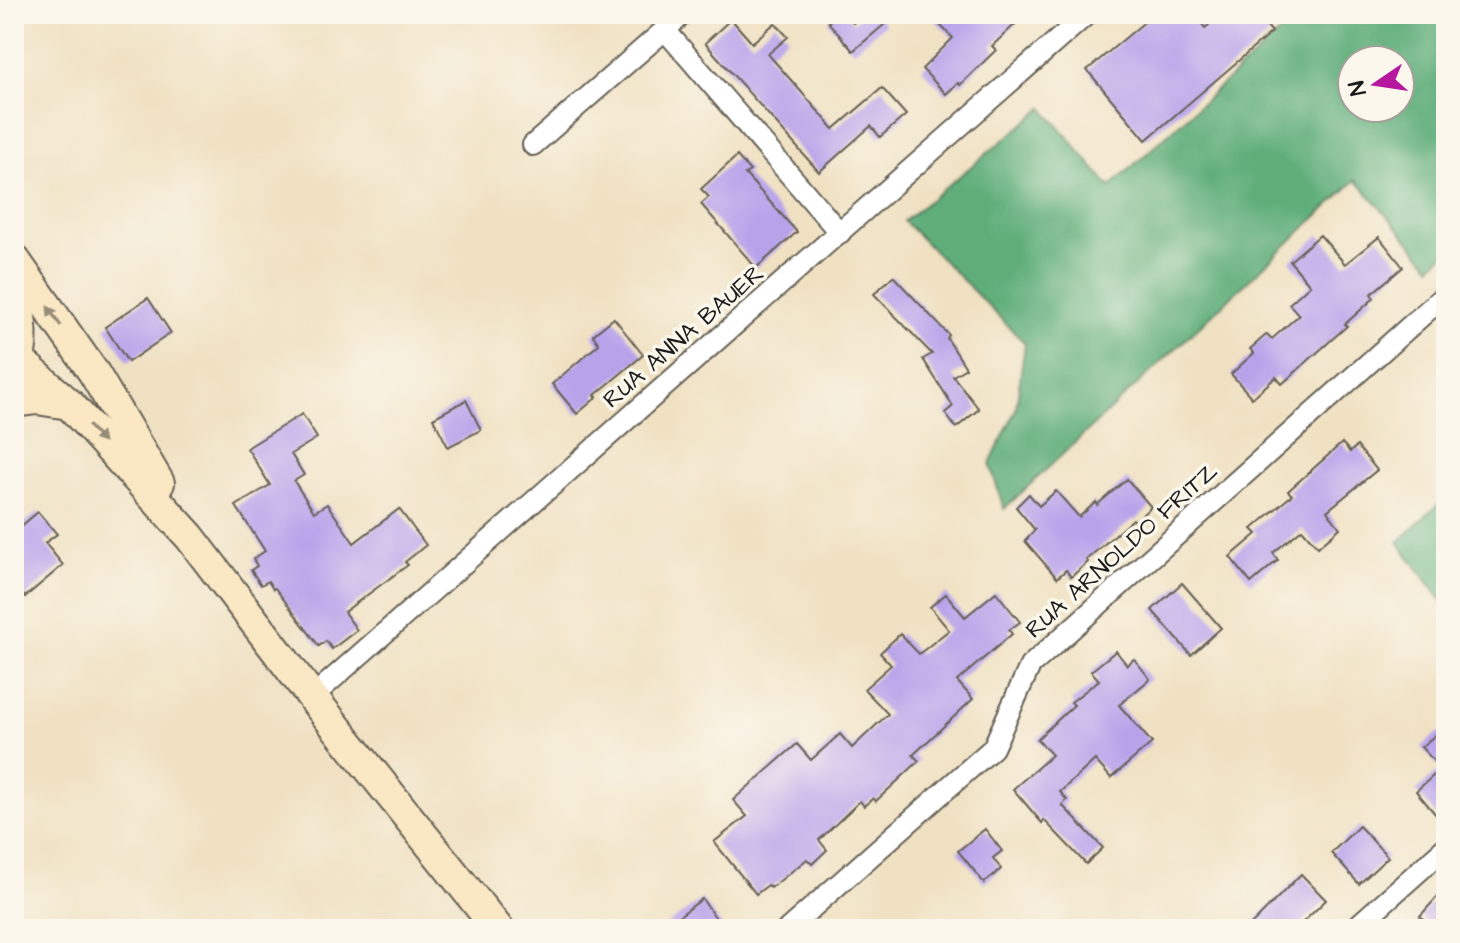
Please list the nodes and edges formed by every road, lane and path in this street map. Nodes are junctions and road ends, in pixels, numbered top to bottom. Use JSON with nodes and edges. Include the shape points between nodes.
{"nodes":[{"id":1,"x":683,"y":14,"type":"edge"},
{"id":2,"x":1087,"y":14,"type":"edge"},
{"id":3,"x":665,"y":30,"type":"junction"},
{"id":4,"x":533,"y":145,"type":"dead end"},
{"id":5,"x":840,"y":233,"type":"junction"},
{"id":6,"x":14,"y":259,"type":"edge"},
{"id":7,"x":14,"y":290,"type":"edge"},
{"id":8,"x":1446,"y":294,"type":"edge"},
{"id":9,"x":15,"y":362,"type":"edge"},
{"id":10,"x":94,"y":373,"type":"junction"},
{"id":11,"x":14,"y":402,"type":"edge"},
{"id":12,"x":69,"y":404,"type":"junction"},
{"id":13,"x":190,"y":537,"type":"junction"},
{"id":14,"x":312,"y":697,"type":"junction"},
{"id":15,"x":1446,"y":847,"type":"edge"},
{"id":16,"x":498,"y":929,"type":"edge"},
{"id":17,"x":788,"y":929,"type":"edge"},
{"id":18,"x":1354,"y":929,"type":"edge"}],
"edges":[{"from":1,"to":3,"type":"street"},
{"from":2,"to":5,"type":"street","name":"RUA ANNA BAUER"},
{"from":3,"to":4,"type":"street"},
{"from":3,"to":5,"type":"street"},
{"from":5,"to":14,"type":"street","name":"RUA ANNA BAUER"},
{"from":10,"to":6,"type":"main road","one_way":true},
{"from":7,"to":9,"type":"main road","via":[[22,345]]},
{"from":8,"to":17,"type":"street","name":"RUA ARNOLDO FRITZ","via":[[1030,666],[993,748]]},
{"from":9,"to":10,"type":"main road","via":[[57,360]]},
{"from":9,"to":12,"type":"main road"},
{"from":10,"to":13,"type":"main road"},
{"from":11,"to":12,"type":"main road"},
{"from":12,"to":13,"type":"main road","one_way":true},
{"from":13,"to":14,"type":"main road"},
{"from":14,"to":16,"type":"main road"},
{"from":15,"to":18,"type":"street"}]}
